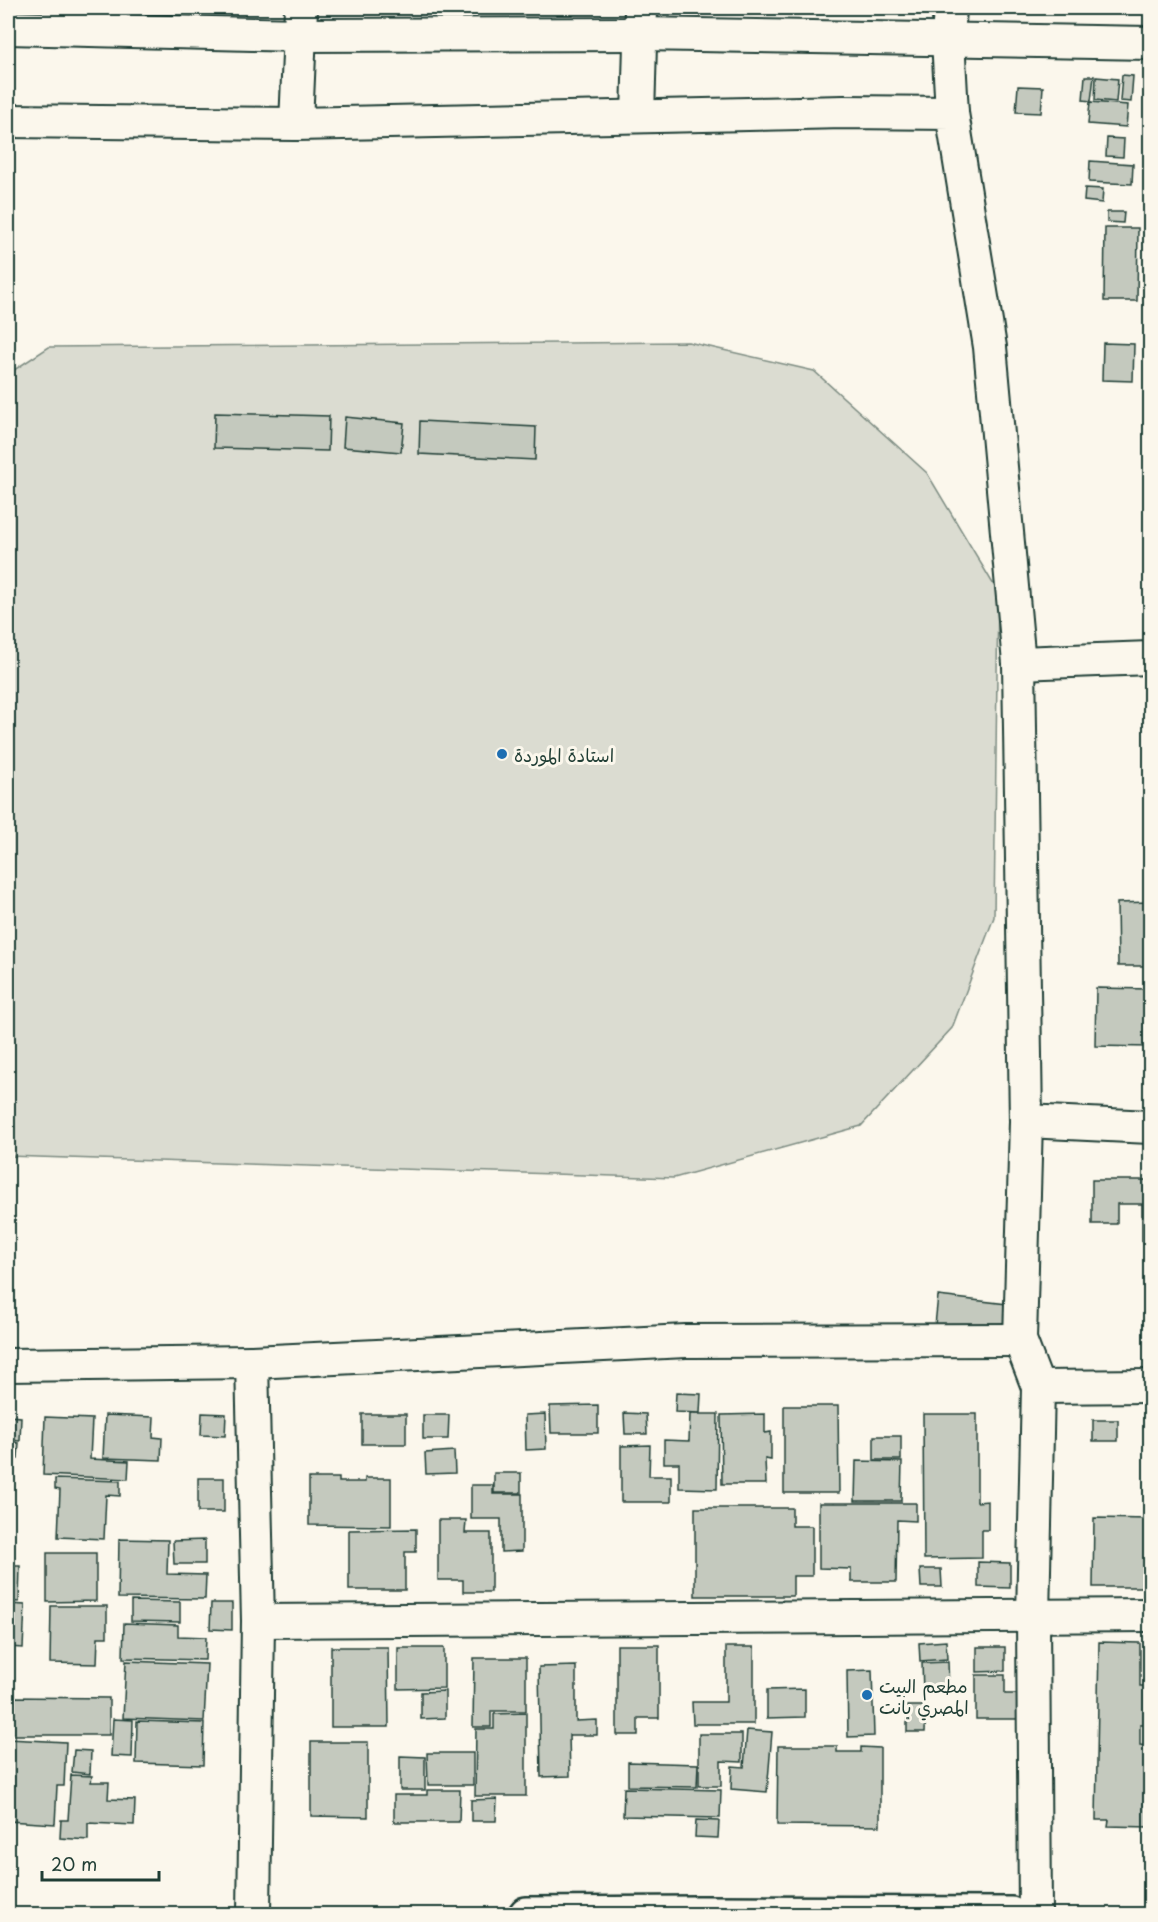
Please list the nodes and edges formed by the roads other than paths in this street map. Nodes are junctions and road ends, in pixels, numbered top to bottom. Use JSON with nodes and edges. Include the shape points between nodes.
{"nodes":[{"id":1,"x":950,"y":8,"type":"edge"},
{"id":2,"x":300,"y":21,"type":"edge"},
{"id":3,"x":641,"y":21,"type":"edge"},
{"id":4,"x":8,"y":28,"type":"edge"},
{"id":5,"x":948,"y":39,"type":"junction"},
{"id":6,"x":1150,"y":44,"type":"edge"},
{"id":7,"x":952,"y":113,"type":"junction"},
{"id":8,"x":638,"y":116,"type":"junction"},
{"id":9,"x":8,"y":120,"type":"edge"},
{"id":10,"x":296,"y":124,"type":"junction"},
{"id":11,"x":1150,"y":658,"type":"edge"},
{"id":12,"x":1018,"y":663,"type":"junction"},
{"id":13,"x":1026,"y":1121,"type":"junction"},
{"id":14,"x":1150,"y":1128,"type":"edge"},
{"id":15,"x":1020,"y":1340,"type":"junction"},
{"id":16,"x":252,"y":1362,"type":"junction"},
{"id":17,"x":8,"y":1365,"type":"edge"},
{"id":18,"x":1150,"y":1386,"type":"edge"},
{"id":19,"x":1038,"y":1387,"type":"junction"},
{"id":20,"x":1033,"y":1616,"type":"junction"},
{"id":21,"x":1150,"y":1616,"type":"edge"},
{"id":22,"x":258,"y":1621,"type":"junction"},
{"id":23,"x":254,"y":1914,"type":"edge"},
{"id":24,"x":526,"y":1914,"type":"edge"},
{"id":25,"x":1011,"y":1914,"type":"edge"},
{"id":26,"x":1035,"y":1914,"type":"edge"}],
"edges":[{"from":1,"to":5,"type":"street"},
{"from":2,"to":3,"type":"street"},
{"from":2,"to":4,"type":"street"},
{"from":2,"to":10,"type":"street"},
{"from":3,"to":5,"type":"street"},
{"from":3,"to":8,"type":"street"},
{"from":5,"to":6,"type":"street"},
{"from":5,"to":7,"type":"street"},
{"from":7,"to":8,"type":"street"},
{"from":7,"to":12,"type":"street","via":[[990,347]]},
{"from":8,"to":10,"type":"street"},
{"from":9,"to":10,"type":"street"},
{"from":11,"to":12,"type":"street"},
{"from":12,"to":13,"type":"street"},
{"from":13,"to":14,"type":"street"},
{"from":13,"to":15,"type":"street"},
{"from":15,"to":16,"type":"street","via":[[686,1341]]},
{"from":15,"to":19,"type":"street"},
{"from":16,"to":17,"type":"street"},
{"from":16,"to":22,"type":"street"},
{"from":18,"to":19,"type":"street"},
{"from":19,"to":20,"type":"street"},
{"from":20,"to":21,"type":"street"},
{"from":20,"to":22,"type":"street"},
{"from":20,"to":26,"type":"street"},
{"from":22,"to":23,"type":"street"},
{"from":24,"to":25,"type":"main road"}]}
